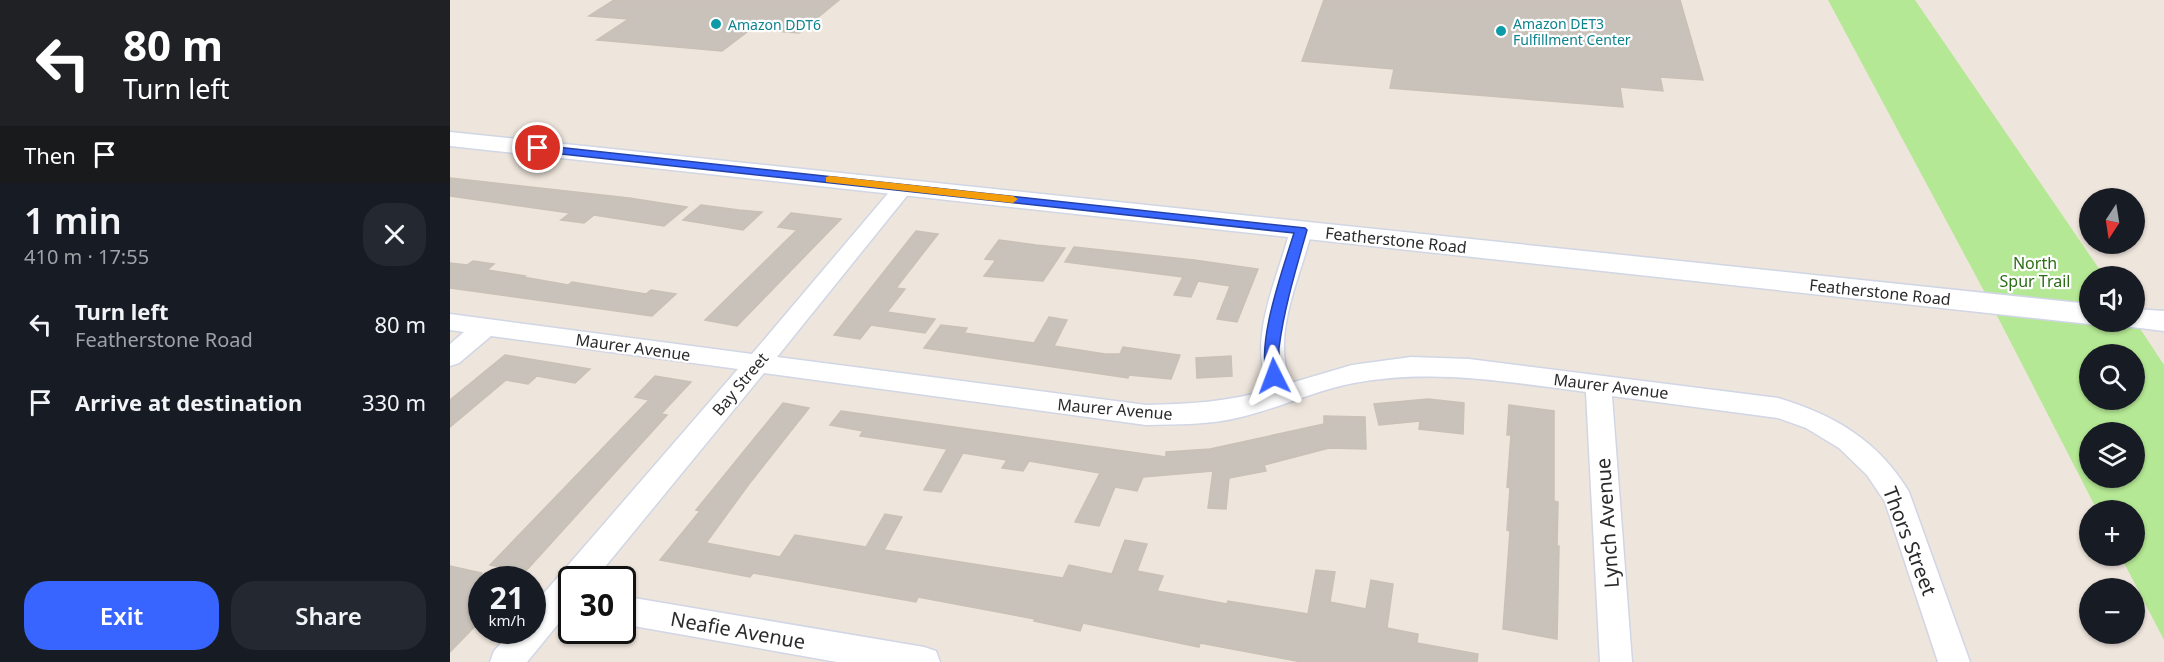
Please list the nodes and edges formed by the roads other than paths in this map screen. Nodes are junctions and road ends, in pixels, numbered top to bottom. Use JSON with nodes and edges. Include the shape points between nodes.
{"nodes":[{"id":1,"x":450,"y":139,"type":"edge"},
{"id":2,"x":903,"y":188,"type":"junction"},
{"id":3,"x":1301,"y":230,"type":"junction"},
{"id":4,"x":2079,"y":313,"type":"edge"},
{"id":5,"x":2145,"y":319,"type":"edge"},
{"id":6,"x":2164,"y":321,"type":"edge"},
{"id":7,"x":450,"y":322,"type":"edge"},
{"id":8,"x":486,"y":327,"type":"junction"},
{"id":9,"x":450,"y":357,"type":"edge"},
{"id":10,"x":758,"y":364,"type":"junction"},
{"id":11,"x":1598,"y":385,"type":"junction"},
{"id":12,"x":1284,"y":396,"type":"junction"},
{"id":13,"x":1842,"y":436,"type":"joint"},
{"id":14,"x":591,"y":566,"type":"edge"},
{"id":15,"x":558,"y":604,"type":"edge"},
{"id":16,"x":636,"y":612,"type":"edge"},
{"id":17,"x":506,"y":662,"type":"edge"},
{"id":18,"x":924,"y":662,"type":"edge"},
{"id":19,"x":1616,"y":662,"type":"edge"},
{"id":20,"x":1954,"y":662,"type":"edge"}],
"edges":[{"from":1,"to":2,"type":"street","name":"Featherstone Road"},
{"from":2,"to":3,"type":"street","name":"Featherstone Road"},
{"from":2,"to":10,"type":"street","name":"Bay Street"},
{"from":3,"to":4,"type":"street","name":"Featherstone Road"},
{"from":3,"to":12,"type":"street","via":[[1276,316],[1273,341],[1272,371]]},
{"from":5,"to":6,"type":"street"},
{"from":7,"to":8,"type":"street","name":"Maurer Avenue"},
{"from":8,"to":9,"type":"street"},
{"from":8,"to":10,"type":"street","name":"Maurer Avenue"},
{"from":10,"to":12,"type":"street","name":"Maurer Avenue","via":[[1146,415],[1218,411]]},
{"from":10,"to":14,"type":"street","name":"Bay Street"},
{"from":11,"to":12,"type":"street","name":"Maurer Avenue","via":[[1469,368],[1411,366],[1352,374]]},
{"from":11,"to":13,"type":"street","name":"Maurer Avenue","via":[[1767,406],[1811,419]]},
{"from":11,"to":19,"type":"street","name":"Lynch Avenue"},
{"from":13,"to":20,"type":"street","name":"Thors Street","via":[[1874,463],[1894,491]]},
{"from":15,"to":17,"type":"street","name":"Bay Street"},
{"from":16,"to":18,"type":"street","name":"Neafie Avenue"}]}
